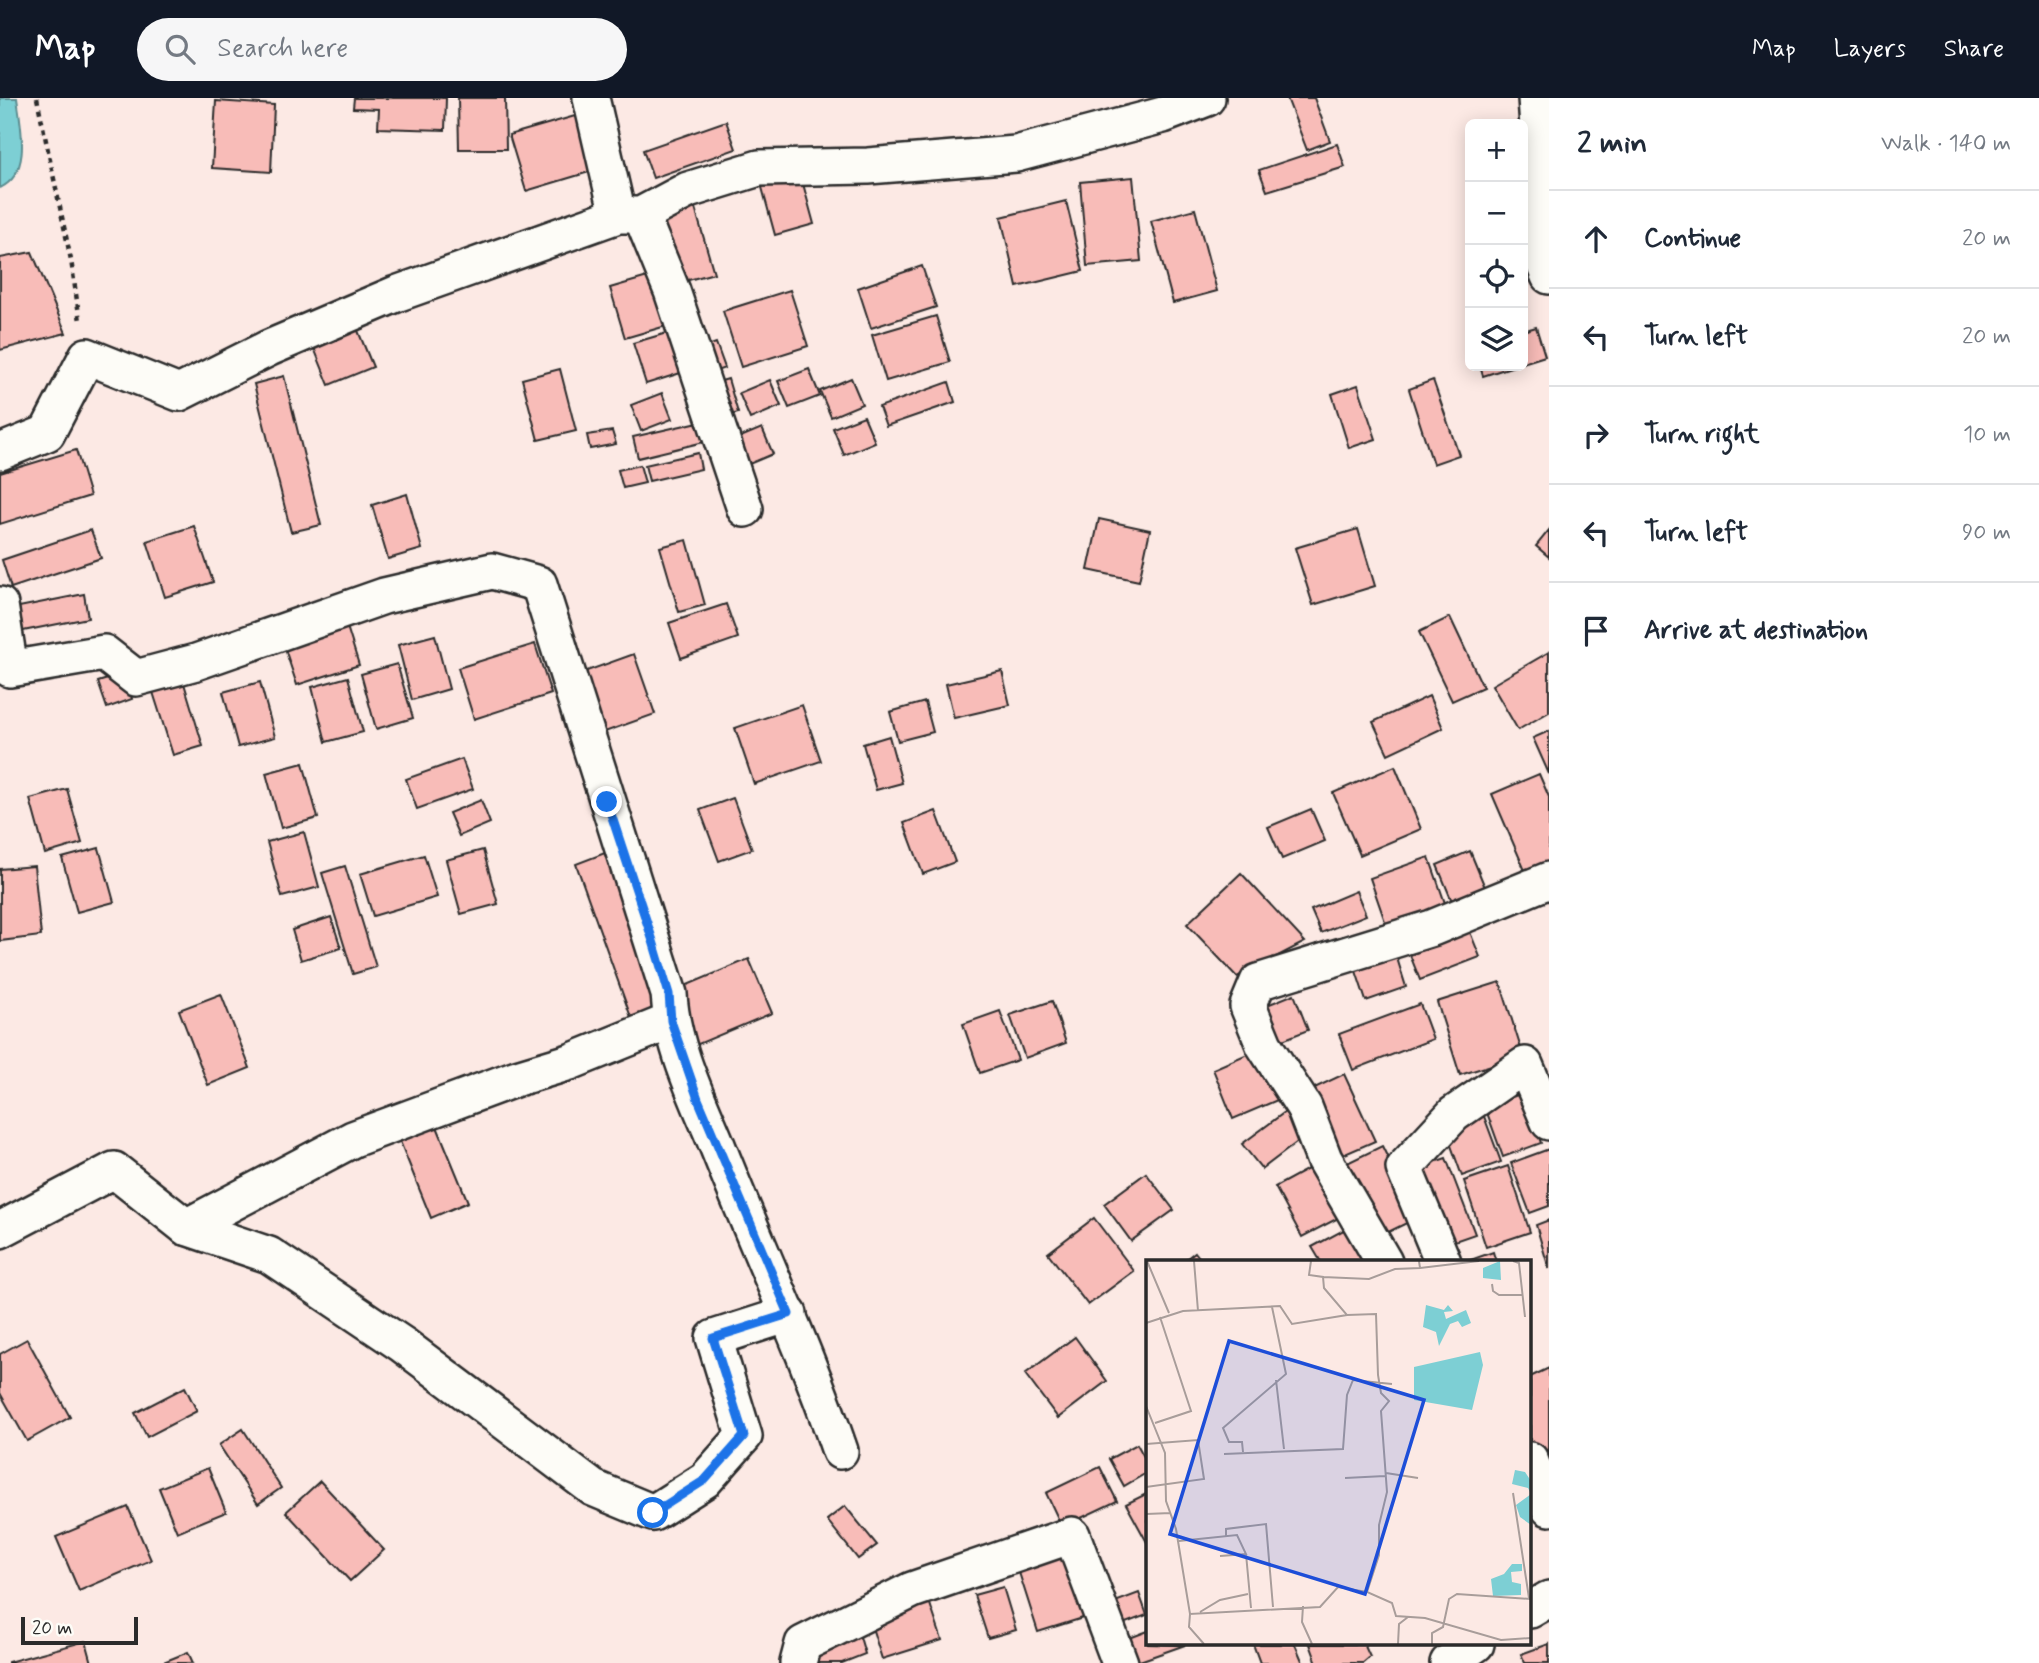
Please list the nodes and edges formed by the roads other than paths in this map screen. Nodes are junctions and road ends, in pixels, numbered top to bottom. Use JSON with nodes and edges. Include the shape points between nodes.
{"nodes":[{"id":1,"x":591,"y":98,"type":"edge"},
{"id":2,"x":1207,"y":98,"type":"edge"},
{"id":3,"x":1536,"y":98,"type":"edge"},
{"id":4,"x":629,"y":215,"type":"junction"},
{"id":5,"x":1549,"y":276,"type":"edge"},
{"id":6,"x":0,"y":452,"type":"edge"},
{"id":7,"x":745,"y":509,"type":"dead end"},
{"id":8,"x":0,"y":605,"type":"edge"},
{"id":9,"x":1549,"y":880,"type":"edge"},
{"id":10,"x":671,"y":1021,"type":"junction"},
{"id":11,"x":1537,"y":1060,"type":"edge"},
{"id":12,"x":1549,"y":1122,"type":"edge"},
{"id":13,"x":186,"y":1227,"type":"junction"},
{"id":14,"x":0,"y":1230,"type":"edge"},
{"id":15,"x":1441,"y":1255,"type":"edge"},
{"id":16,"x":1383,"y":1260,"type":"edge"},
{"id":17,"x":1412,"y":1260,"type":"edge"},
{"id":18,"x":789,"y":1314,"type":"junction"},
{"id":19,"x":840,"y":1451,"type":"dead end"},
{"id":20,"x":1532,"y":1465,"type":"edge"},
{"id":21,"x":1549,"y":1508,"type":"edge"},
{"id":22,"x":1549,"y":1600,"type":"edge"},
{"id":23,"x":1532,"y":1609,"type":"edge"},
{"id":24,"x":1473,"y":1646,"type":"edge"},
{"id":25,"x":797,"y":1663,"type":"edge"},
{"id":26,"x":1120,"y":1663,"type":"edge"},
{"id":27,"x":1448,"y":1663,"type":"edge"}],
"edges":[{"from":1,"to":4,"type":"street"},
{"from":2,"to":4,"type":"street","via":[[1163,115],[1016,154],[868,166],[759,168]]},
{"from":3,"to":5,"type":"street","via":[[1543,197],[1541,253]]},
{"from":4,"to":6,"type":"street","via":[[396,294],[269,348],[179,393],[87,356],[47,433]]},
{"from":4,"to":7,"type":"street","via":[[719,425]]},
{"from":8,"to":10,"type":"street","via":[[10,669],[104,653],[136,678],[196,662],[384,596],[492,571],[539,584],[669,994]]},
{"from":9,"to":16,"type":"street","via":[[1432,928],[1258,982],[1248,1006],[1264,1045],[1304,1107],[1324,1159]]},
{"from":10,"to":13,"type":"street","via":[[353,1139]]},
{"from":10,"to":18,"type":"street","via":[[712,1135]]},
{"from":11,"to":12,"type":"street"},
{"from":11,"to":15,"type":"street","via":[[1454,1114],[1404,1168]]},
{"from":13,"to":14,"type":"street","via":[[114,1170]]},
{"from":13,"to":18,"type":"street","via":[[268,1255],[403,1345],[593,1488],[653,1513],[705,1480],[744,1436],[713,1338]]},
{"from":15,"to":17,"type":"street"},
{"from":18,"to":19,"type":"street"},
{"from":20,"to":21,"type":"street"},
{"from":22,"to":23,"type":"street"},
{"from":24,"to":27,"type":"street"},
{"from":25,"to":26,"type":"street","via":[[803,1644],[912,1590],[1072,1535]]}]}
